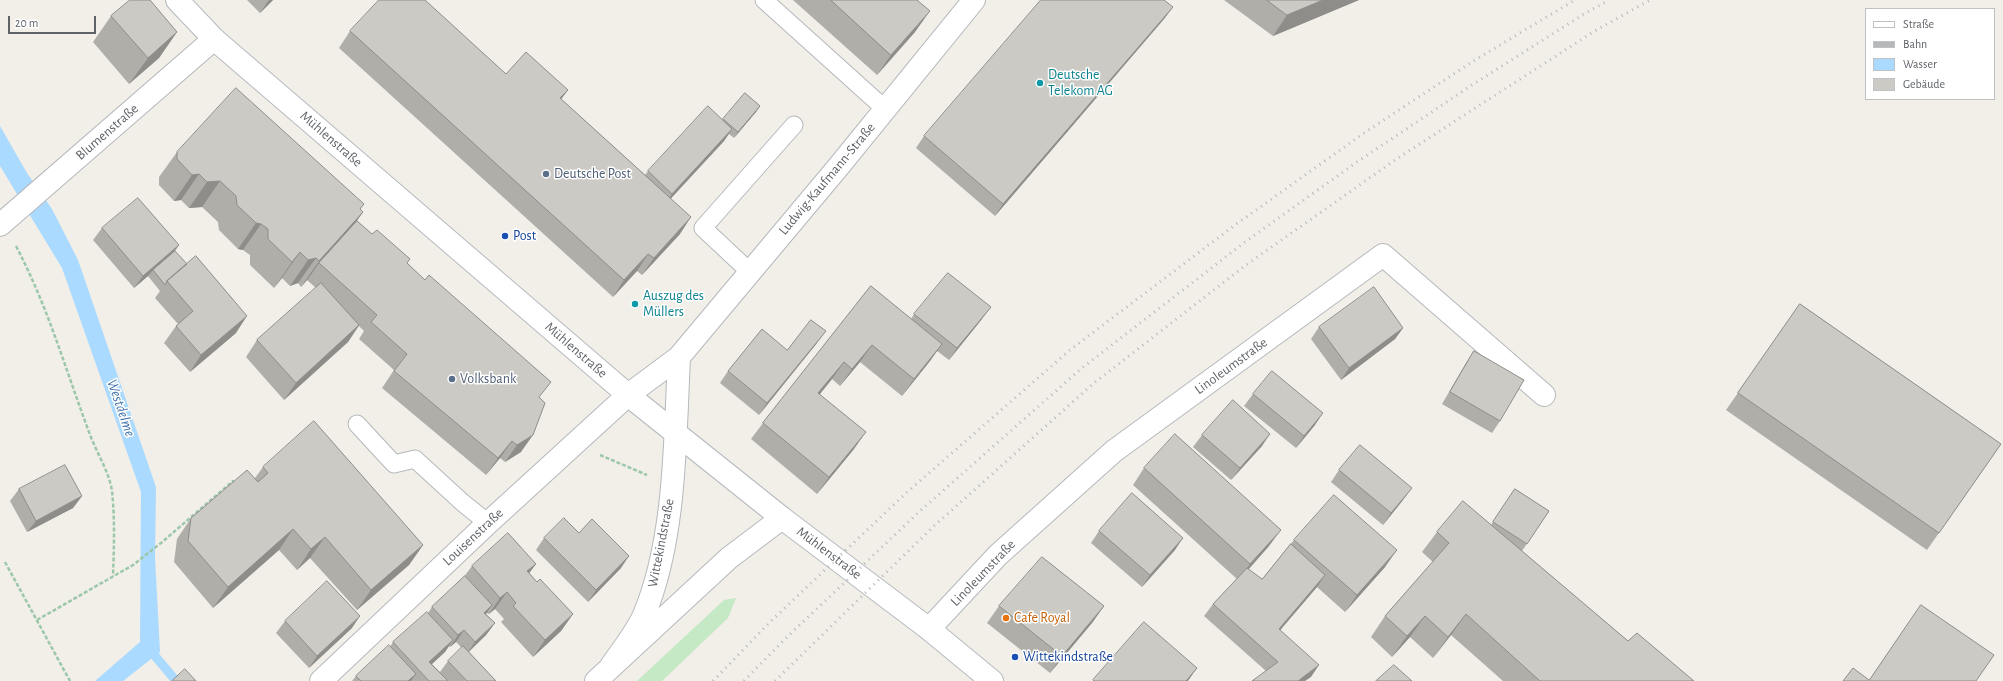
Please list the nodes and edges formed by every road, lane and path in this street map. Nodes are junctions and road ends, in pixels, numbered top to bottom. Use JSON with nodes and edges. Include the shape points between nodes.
{"nodes":[{"id":1,"x":177,"y":0,"type":"edge"},
{"id":2,"x":764,"y":0,"type":"edge"},
{"id":3,"x":974,"y":0,"type":"edge"},
{"id":4,"x":214,"y":39,"type":"junction"},
{"id":5,"x":885,"y":109,"type":"junction"},
{"id":6,"x":794,"y":125,"type":"dead end"},
{"id":7,"x":0,"y":225,"type":"edge"},
{"id":8,"x":28,"y":268,"type":"dead end"},
{"id":9,"x":750,"y":272,"type":"junction"},
{"id":10,"x":679,"y":357,"type":"junction"},
{"id":11,"x":628,"y":395,"type":"junction"},
{"id":12,"x":1544,"y":395,"type":"dead end"},
{"id":13,"x":357,"y":424,"type":"dead end"},
{"id":14,"x":676,"y":433,"type":"junction"},
{"id":15,"x":573,"y":444,"type":"junction"},
{"id":16,"x":671,"y":485,"type":"junction"},
{"id":17,"x":238,"y":487,"type":"edge"},
{"id":18,"x":782,"y":518,"type":"junction"},
{"id":19,"x":488,"y":523,"type":"junction"},
{"id":20,"x":5,"y":562,"type":"dead end"},
{"id":21,"x":113,"y":576,"type":"junction"},
{"id":22,"x":37,"y":620,"type":"junction"},
{"id":23,"x":929,"y":629,"type":"junction"},
{"id":24,"x":611,"y":666,"type":"junction"},
{"id":25,"x":70,"y":681,"type":"edge"},
{"id":26,"x":321,"y":681,"type":"edge"},
{"id":27,"x":596,"y":681,"type":"edge"},
{"id":28,"x":992,"y":681,"type":"edge"}],
"edges":[{"from":1,"to":4,"type":"street","name":"Mühlenstraße"},
{"from":2,"to":5,"type":"lane"},
{"from":3,"to":5,"type":"street","name":"Ludwig-Kaufmann-Straße"},
{"from":4,"to":7,"type":"street","name":"Blumenstraße"},
{"from":4,"to":11,"type":"street","name":"Mühlenstraße"},
{"from":5,"to":9,"type":"street","name":"Ludwig-Kaufmann-Straße"},
{"from":6,"to":9,"type":"lane","via":[[703,228]]},
{"from":8,"to":21,"type":"path","via":[[57,338],[89,433],[112,491]]},
{"from":9,"to":10,"type":"street","name":"Ludwig-Kaufmann-Straße"},
{"from":10,"to":11,"type":"street","name":"Ludwig-Kaufmann-Straße"},
{"from":10,"to":14,"type":"street"},
{"from":11,"to":14,"type":"street","name":"Mühlenstraße"},
{"from":11,"to":15,"type":"street","name":"Louisenstraße"},
{"from":12,"to":23,"type":"street","name":"Linoleumstraße","via":[[1383,255],[1114,451],[998,556]]},
{"from":13,"to":19,"type":"lane","via":[[394,464],[416,459]]},
{"from":14,"to":16,"type":"street","name":"Wittekindstraße"},
{"from":14,"to":18,"type":"street","name":"Mühlenstraße"},
{"from":15,"to":16,"type":"path"},
{"from":15,"to":19,"type":"street","name":"Louisenstraße"},
{"from":16,"to":24,"type":"street","name":"Wittekindstraße","via":[[669,514],[659,570],[644,616]]},
{"from":17,"to":21,"type":"path","via":[[233,481],[162,543],[133,565]]},
{"from":18,"to":23,"type":"street","name":"Mühlenstraße"},
{"from":18,"to":24,"type":"street","name":"Wittekindstraße","via":[[729,558]]},
{"from":19,"to":26,"type":"street","name":"Louisenstraße"},
{"from":20,"to":22,"type":"path"},
{"from":21,"to":22,"type":"path"},
{"from":22,"to":25,"type":"path"},
{"from":23,"to":28,"type":"street","name":"Mühlenstraße"},
{"from":24,"to":27,"type":"street","name":"Wittekindstraße"}]}
